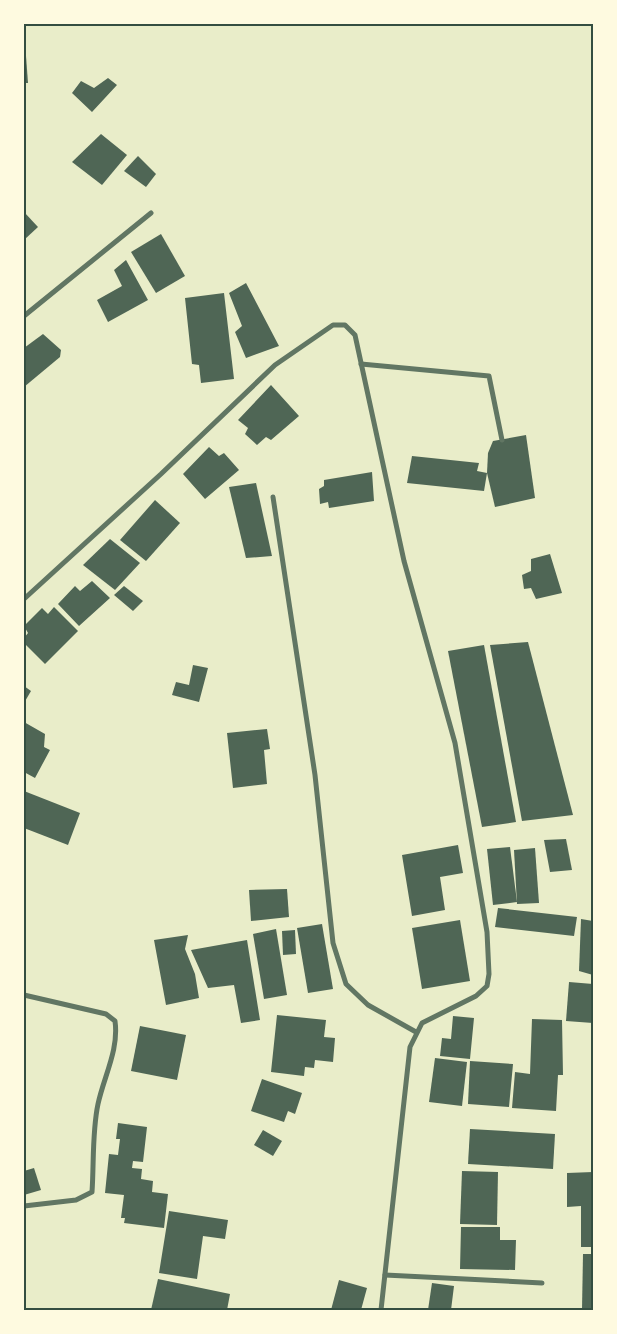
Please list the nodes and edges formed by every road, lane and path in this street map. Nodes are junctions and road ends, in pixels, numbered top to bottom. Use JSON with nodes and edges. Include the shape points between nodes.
{"nodes":[{"id":1,"x":151,"y":214,"type":"dead end"},
{"id":2,"x":24,"y":316,"type":"edge"},
{"id":3,"x":361,"y":364,"type":"junction"},
{"id":4,"x":502,"y":440,"type":"dead end"},
{"id":5,"x":273,"y":497,"type":"dead end"},
{"id":6,"x":24,"y":599,"type":"edge"},
{"id":7,"x":24,"y":996,"type":"edge"},
{"id":8,"x":416,"y":1032,"type":"junction"},
{"id":9,"x":24,"y":1206,"type":"edge"},
{"id":10,"x":385,"y":1275,"type":"junction"},
{"id":11,"x":542,"y":1283,"type":"dead end"},
{"id":12,"x":382,"y":1310,"type":"edge"}],
"edges":[{"from":1,"to":2,"type":"street"},
{"from":3,"to":4,"type":"street","via":[[488,376]]},
{"from":3,"to":6,"type":"street","via":[[355,334],[345,325],[334,325],[275,365]]},
{"from":3,"to":8,"type":"street","via":[[404,561],[455,743],[487,932],[487,986],[476,996],[422,1023]]},
{"from":5,"to":8,"type":"street","via":[[315,775],[333,943],[346,984],[368,1006]]},
{"from":7,"to":9,"type":"street","via":[[106,1014],[115,1021],[117,1037],[94,1126],[92,1192],[76,1200]]},
{"from":8,"to":10,"type":"street","via":[[410,1047]]},
{"from":10,"to":11,"type":"street"},
{"from":10,"to":12,"type":"street"}]}
